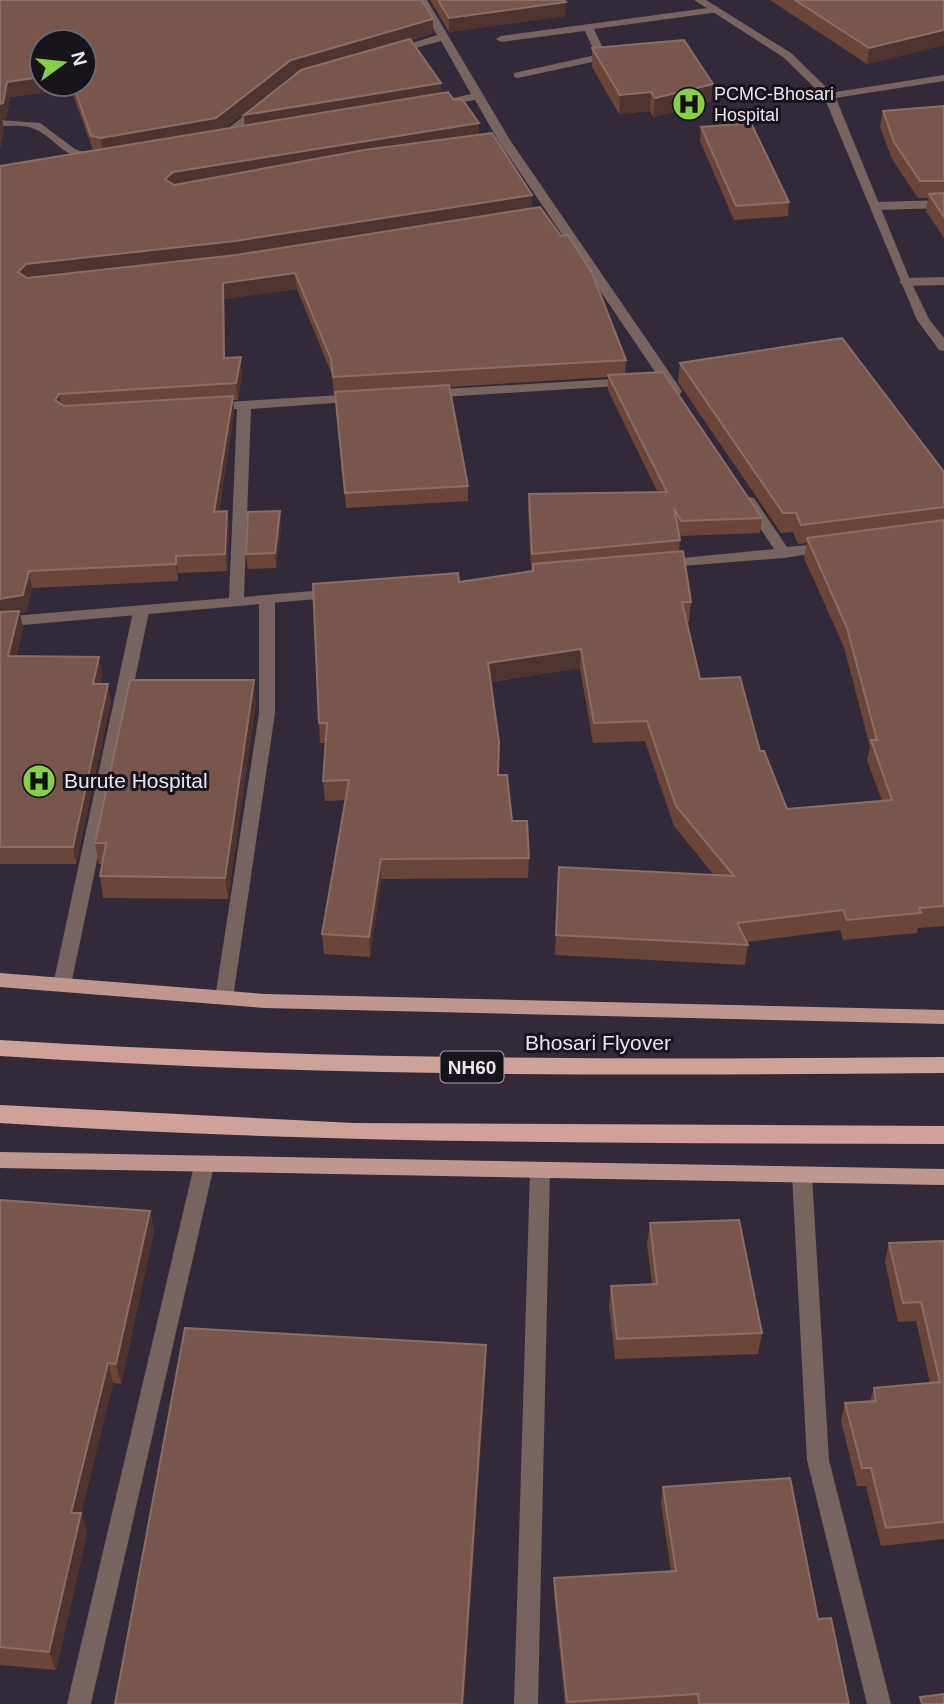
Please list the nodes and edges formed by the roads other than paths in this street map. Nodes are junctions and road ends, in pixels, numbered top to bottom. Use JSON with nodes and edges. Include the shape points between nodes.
{"nodes":[{"id":1,"x":422,"y":0,"type":"edge"},
{"id":2,"x":699,"y":0,"type":"edge"},
{"id":3,"x":715,"y":10,"type":"junction"},
{"id":4,"x":589,"y":29,"type":"junction"},
{"id":5,"x":443,"y":37,"type":"junction"},
{"id":6,"x":501,"y":39,"type":"dead end"},
{"id":7,"x":377,"y":56,"type":"edge"},
{"id":8,"x":519,"y":75,"type":"dead end"},
{"id":9,"x":944,"y":78,"type":"edge"},
{"id":10,"x":275,"y":96,"type":"edge"},
{"id":11,"x":478,"y":96,"type":"junction"},
{"id":12,"x":829,"y":96,"type":"junction"},
{"id":13,"x":424,"y":105,"type":"edge"},
{"id":14,"x":0,"y":122,"type":"edge"},
{"id":15,"x":248,"y":135,"type":"edge"},
{"id":16,"x":221,"y":139,"type":"junction"},
{"id":17,"x":208,"y":141,"type":"edge"},
{"id":18,"x":103,"y":159,"type":"edge"},
{"id":19,"x":944,"y":204,"type":"edge"},
{"id":20,"x":876,"y":206,"type":"junction"},
{"id":21,"x":944,"y":281,"type":"edge"},
{"id":22,"x":905,"y":282,"type":"junction"},
{"id":23,"x":944,"y":347,"type":"edge"},
{"id":24,"x":654,"y":381,"type":"junction"},
{"id":25,"x":408,"y":395,"type":"edge"},
{"id":26,"x":367,"y":398,"type":"edge"},
{"id":27,"x":683,"y":403,"type":"edge"},
{"id":28,"x":244,"y":405,"type":"junction"},
{"id":29,"x":190,"y":408,"type":"edge"},
{"id":30,"x":738,"y":484,"type":"edge"},
{"id":31,"x":851,"y":544,"type":"edge"},
{"id":32,"x":784,"y":554,"type":"junction"},
{"id":33,"x":648,"y":566,"type":"edge"},
{"id":34,"x":348,"y":593,"type":"edge"},
{"id":35,"x":267,"y":601,"type":"junction"},
{"id":36,"x":236,"y":604,"type":"junction"},
{"id":37,"x":141,"y":612,"type":"junction"},
{"id":38,"x":0,"y":622,"type":"edge"},
{"id":39,"x":0,"y":980,"type":"edge"},
{"id":40,"x":62,"y":985,"type":"junction"},
{"id":41,"x":224,"y":998,"type":"junction"},
{"id":42,"x":944,"y":1017,"type":"edge"},
{"id":43,"x":0,"y":1048,"type":"edge"},
{"id":44,"x":944,"y":1065,"type":"edge"},
{"id":45,"x":0,"y":1114,"type":"edge"},
{"id":46,"x":944,"y":1135,"type":"edge"},
{"id":47,"x":0,"y":1160,"type":"edge"},
{"id":48,"x":204,"y":1166,"type":"junction"},
{"id":49,"x":540,"y":1171,"type":"junction"},
{"id":50,"x":802,"y":1175,"type":"junction"},
{"id":51,"x":944,"y":1177,"type":"edge"},
{"id":52,"x":79,"y":1704,"type":"edge"},
{"id":53,"x":526,"y":1704,"type":"edge"},
{"id":54,"x":879,"y":1704,"type":"edge"}],
"edges":[{"from":1,"to":5,"type":"street"},
{"from":2,"to":3,"type":"street"},
{"from":3,"to":4,"type":"street"},
{"from":3,"to":12,"type":"street","via":[[787,55]]},
{"from":4,"to":6,"type":"street"},
{"from":4,"to":8,"type":"street","via":[[602,57]]},
{"from":5,"to":7,"type":"street"},
{"from":5,"to":11,"type":"street"},
{"from":9,"to":12,"type":"street"},
{"from":10,"to":16,"type":"street"},
{"from":11,"to":13,"type":"street"},
{"from":11,"to":24,"type":"street","via":[[497,141]]},
{"from":12,"to":20,"type":"street"},
{"from":14,"to":18,"type":"street","via":[[38,126],[79,158]]},
{"from":15,"to":16,"type":"street"},
{"from":16,"to":17,"type":"street"},
{"from":19,"to":20,"type":"street"},
{"from":20,"to":22,"type":"street"},
{"from":21,"to":22,"type":"street"},
{"from":22,"to":23,"type":"street","via":[[923,320]]},
{"from":24,"to":25,"type":"street"},
{"from":24,"to":27,"type":"street"},
{"from":26,"to":28,"type":"street"},
{"from":28,"to":29,"type":"street"},
{"from":28,"to":36,"type":"street"},
{"from":30,"to":32,"type":"street"},
{"from":31,"to":32,"type":"street"},
{"from":32,"to":33,"type":"street"},
{"from":34,"to":35,"type":"street"},
{"from":35,"to":36,"type":"street"},
{"from":35,"to":41,"type":"street","via":[[267,713]]},
{"from":36,"to":37,"type":"street"},
{"from":37,"to":38,"type":"street"},
{"from":37,"to":40,"type":"street"},
{"from":39,"to":40,"type":"main road"},
{"from":40,"to":41,"type":"main road"},
{"from":41,"to":42,"type":"main road"},
{"from":43,"to":44,"type":"highway","name":"Bhosari Flyover","number":"NH60","via":[[150,1059],[533,1069]]},
{"from":45,"to":46,"type":"highway","via":[[135,1124],[534,1134]]},
{"from":47,"to":48,"type":"main road"},
{"from":48,"to":49,"type":"main road"},
{"from":48,"to":52,"type":"street"},
{"from":49,"to":50,"type":"main road"},
{"from":49,"to":53,"type":"street"},
{"from":50,"to":51,"type":"main road"},
{"from":50,"to":54,"type":"street","via":[[818,1460]]}]}
